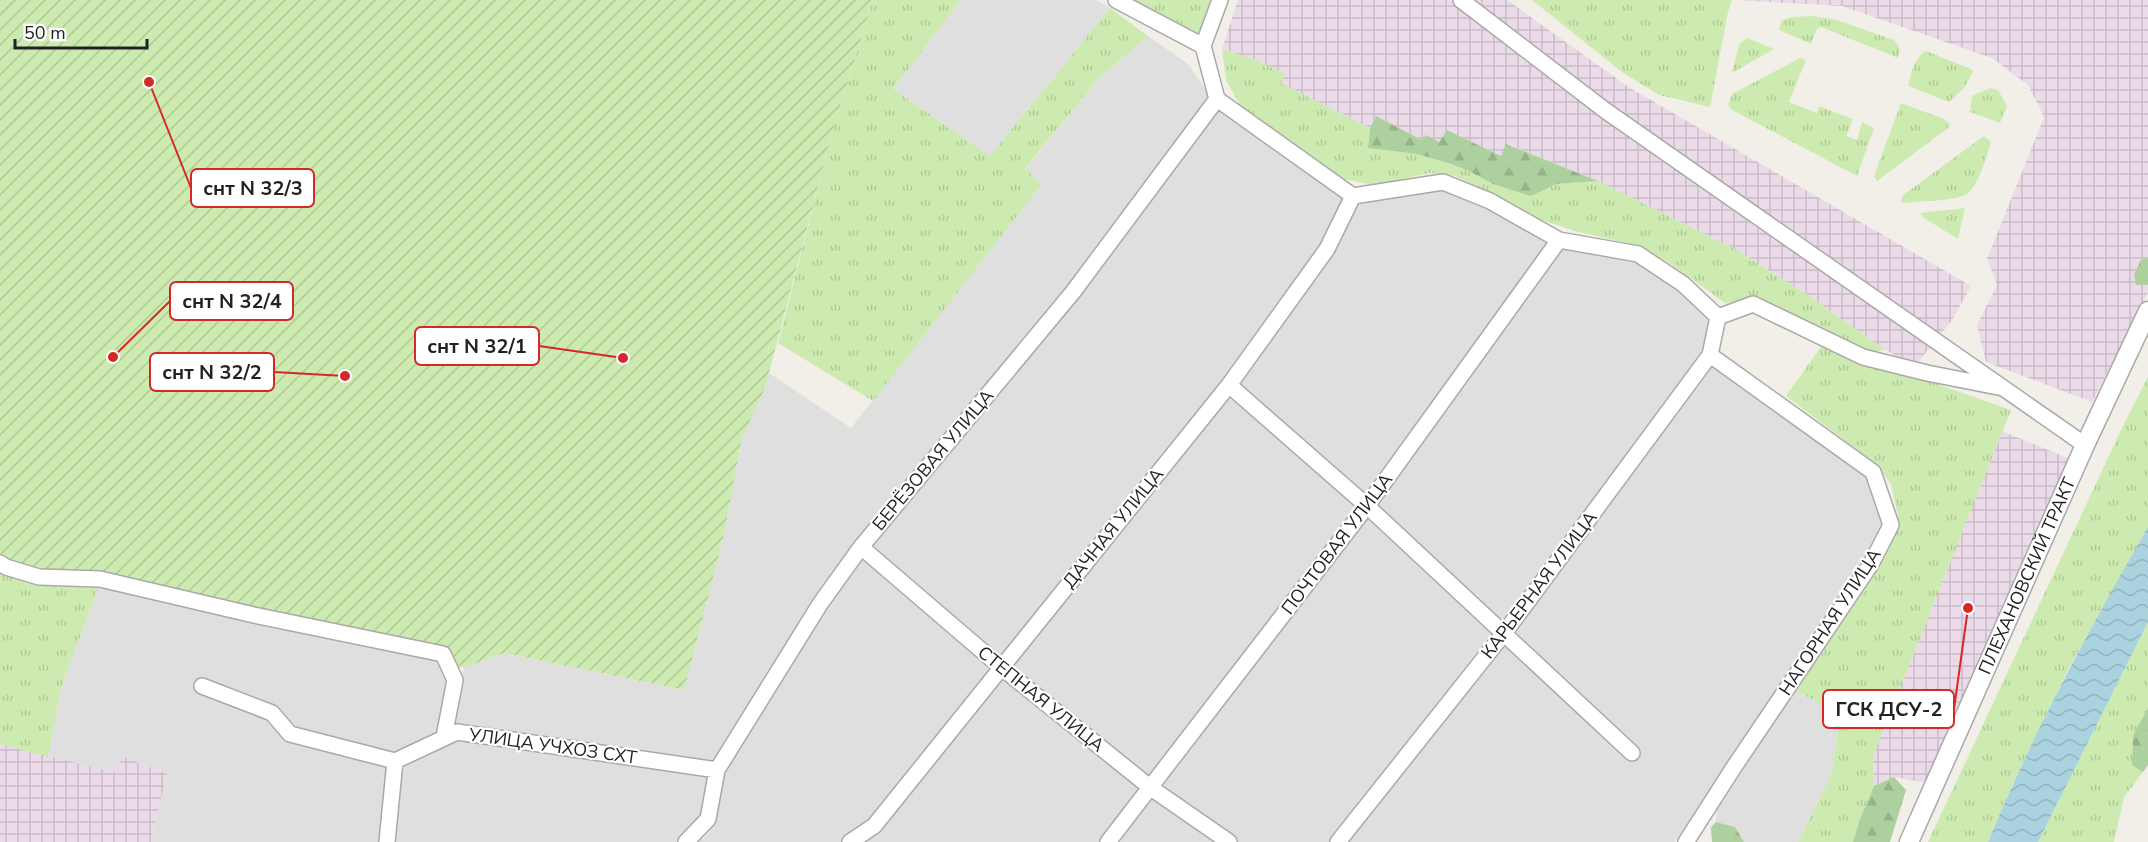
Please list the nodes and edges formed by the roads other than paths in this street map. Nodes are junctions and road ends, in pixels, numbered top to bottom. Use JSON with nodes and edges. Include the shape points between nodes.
{"nodes":[{"id":1,"x":1116,"y":0,"type":"edge"},
{"id":2,"x":1220,"y":0,"type":"edge"},
{"id":3,"x":1461,"y":0,"type":"edge"},
{"id":4,"x":1203,"y":46,"type":"junction"},
{"id":5,"x":1217,"y":99,"type":"junction"},
{"id":6,"x":1353,"y":196,"type":"junction"},
{"id":7,"x":1559,"y":240,"type":"junction"},
{"id":8,"x":2148,"y":311,"type":"edge"},
{"id":9,"x":1718,"y":317,"type":"junction"},
{"id":10,"x":1710,"y":355,"type":"junction"},
{"id":11,"x":1229,"y":385,"type":"junction"},
{"id":12,"x":2003,"y":388,"type":"junction"},
{"id":13,"x":2085,"y":445,"type":"junction"},
{"id":14,"x":1367,"y":506,"type":"junction"},
{"id":15,"x":861,"y":547,"type":"junction"},
{"id":16,"x":0,"y":562,"type":"edge"},
{"id":17,"x":1505,"y":632,"type":"junction"},
{"id":18,"x":1002,"y":668,"type":"junction"},
{"id":19,"x":202,"y":686,"type":"dead end"},
{"id":20,"x":444,"y":737,"type":"junction"},
{"id":21,"x":1632,"y":753,"type":"dead end"},
{"id":22,"x":395,"y":760,"type":"junction"},
{"id":23,"x":717,"y":770,"type":"junction"},
{"id":24,"x":1151,"y":788,"type":"junction"},
{"id":25,"x":387,"y":842,"type":"edge"},
{"id":26,"x":686,"y":842,"type":"edge"},
{"id":27,"x":850,"y":842,"type":"edge"},
{"id":28,"x":1108,"y":842,"type":"edge"},
{"id":29,"x":1229,"y":842,"type":"edge"},
{"id":30,"x":1338,"y":842,"type":"edge"},
{"id":31,"x":1687,"y":842,"type":"edge"},
{"id":32,"x":1909,"y":842,"type":"edge"}],
"edges":[{"from":1,"to":4,"type":"street"},
{"from":2,"to":4,"type":"street"},
{"from":3,"to":12,"type":"street","via":[[1606,111]]},
{"from":4,"to":5,"type":"street"},
{"from":5,"to":6,"type":"street"},
{"from":5,"to":15,"type":"street","name":"БЕРЁЗОВАЯ УЛИЦА","via":[[1073,292]]},
{"from":6,"to":7,"type":"street","via":[[1443,182],[1490,201]]},
{"from":6,"to":11,"type":"street","name":"ДАЧНАЯ УЛИЦА","via":[[1327,249]]},
{"from":7,"to":9,"type":"street","via":[[1638,254],[1683,284]]},
{"from":7,"to":14,"type":"street","name":"ПОЧТОВАЯ УЛИЦА"},
{"from":8,"to":13,"type":"street","name":"ПЛЕХАНОВСКИЙ ТРАКТ"},
{"from":9,"to":10,"type":"street","name":"КАРЬЕРНАЯ УЛИЦА"},
{"from":9,"to":12,"type":"street","via":[[1753,304],[1863,357]]},
{"from":10,"to":17,"type":"street","name":"КАРЬЕРНАЯ УЛИЦА"},
{"from":10,"to":31,"type":"street","name":"НАГОРНАЯ УЛИЦА","via":[[1873,472],[1891,525],[1871,564]]},
{"from":11,"to":14,"type":"street"},
{"from":11,"to":18,"type":"street","name":"ДАЧНАЯ УЛИЦА"},
{"from":12,"to":13,"type":"street"},
{"from":13,"to":32,"type":"street","name":"ПЛЕХАНОВСКИЙ ТРАКТ"},
{"from":14,"to":17,"type":"street"},
{"from":14,"to":24,"type":"street","name":"ПОЧТОВАЯ УЛИЦА"},
{"from":15,"to":18,"type":"street","name":"СТЕПНАЯ УЛИЦА"},
{"from":15,"to":23,"type":"street","name":"БЕРЁЗОВАЯ УЛИЦА","via":[[820,604]]},
{"from":16,"to":20,"type":"street","via":[[39,577],[100,579],[443,654],[455,680]]},
{"from":17,"to":21,"type":"street"},
{"from":17,"to":30,"type":"street","name":"КАРЬЕРНАЯ УЛИЦА"},
{"from":18,"to":24,"type":"street","name":"СТЕПНАЯ УЛИЦА"},
{"from":18,"to":27,"type":"street","name":"ДАЧНАЯ УЛИЦА","via":[[874,826]]},
{"from":19,"to":22,"type":"street","via":[[272,713],[290,734]]},
{"from":20,"to":22,"type":"street","name":"УЛИЦА УЧХОЗ СХТ"},
{"from":20,"to":23,"type":"street","name":"УЛИЦА УЧХОЗ СХТ","via":[[457,732]]},
{"from":22,"to":25,"type":"street"},
{"from":23,"to":26,"type":"street","name":"БЕРЁЗОВАЯ УЛИЦА","via":[[708,819]]},
{"from":24,"to":28,"type":"street","name":"ПОЧТОВАЯ УЛИЦА"},
{"from":24,"to":29,"type":"street","name":"СТЕПНАЯ УЛИЦА"}]}
